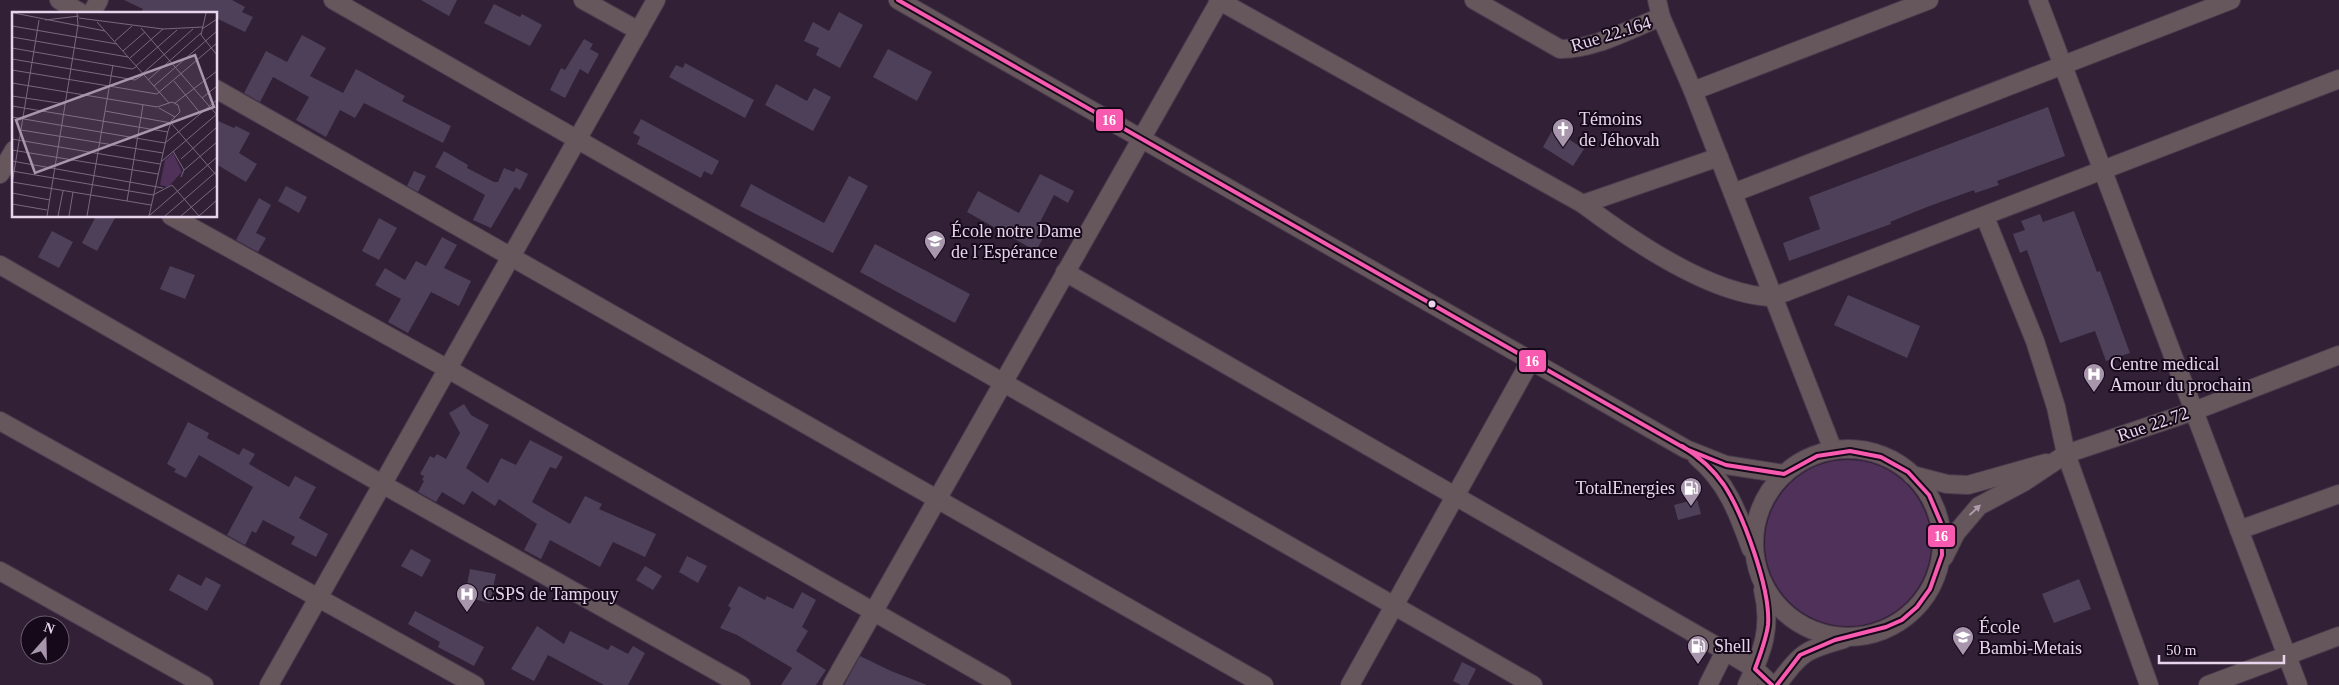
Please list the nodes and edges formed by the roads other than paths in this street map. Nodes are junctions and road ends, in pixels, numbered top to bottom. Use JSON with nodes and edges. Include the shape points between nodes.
{"nodes":[{"id":1,"x":59,"y":0,"type":"edge"},
{"id":2,"x":99,"y":0,"type":"edge"},
{"id":3,"x":334,"y":0,"type":"edge"},
{"id":4,"x":583,"y":0,"type":"edge"},
{"id":5,"x":656,"y":0,"type":"edge"},
{"id":6,"x":898,"y":0,"type":"edge"},
{"id":7,"x":1219,"y":0,"type":"edge"},
{"id":8,"x":1474,"y":0,"type":"edge"},
{"id":9,"x":1657,"y":0,"type":"edge"},
{"id":10,"x":1929,"y":0,"type":"edge"},
{"id":11,"x":2038,"y":0,"type":"edge"},
{"id":12,"x":2231,"y":0,"type":"edge"},
{"id":13,"x":80,"y":12,"type":"edge"},
{"id":14,"x":92,"y":12,"type":"edge"},
{"id":15,"x":1661,"y":17,"type":"junction"},
{"id":16,"x":639,"y":31,"type":"junction"},
{"id":17,"x":2063,"y":65,"type":"junction"},
{"id":18,"x":2339,"y":80,"type":"edge"},
{"id":19,"x":218,"y":90,"type":"edge"},
{"id":20,"x":1693,"y":91,"type":"junction"},
{"id":21,"x":1141,"y":138,"type":"junction"},
{"id":22,"x":578,"y":139,"type":"junction"},
{"id":23,"x":12,"y":153,"type":"edge"},
{"id":24,"x":1719,"y":158,"type":"junction"},
{"id":25,"x":2102,"y":171,"type":"junction"},
{"id":26,"x":0,"y":174,"type":"edge"},
{"id":27,"x":1733,"y":193,"type":"junction"},
{"id":28,"x":1583,"y":204,"type":"junction"},
{"id":29,"x":1985,"y":217,"type":"junction"},
{"id":30,"x":175,"y":218,"type":"edge"},
{"id":31,"x":511,"y":257,"type":"junction"},
{"id":32,"x":0,"y":265,"type":"edge"},
{"id":33,"x":1065,"y":272,"type":"junction"},
{"id":34,"x":1773,"y":297,"type":"junction"},
{"id":35,"x":2339,"y":355,"type":"edge"},
{"id":36,"x":1531,"y":360,"type":"junction"},
{"id":37,"x":448,"y":369,"type":"junction"},
{"id":38,"x":1003,"y":382,"type":"junction"},
{"id":39,"x":2194,"y":411,"type":"junction"},
{"id":40,"x":0,"y":420,"type":"edge"},
{"id":41,"x":1686,"y":449,"type":"junction"},
{"id":42,"x":1833,"y":450,"type":"junction"},
{"id":43,"x":2058,"y":458,"type":"junction"},
{"id":44,"x":1784,"y":474,"type":"junction"},
{"id":45,"x":1912,"y":474,"type":"junction"},
{"id":46,"x":382,"y":484,"type":"junction"},
{"id":47,"x":2339,"y":494,"type":"edge"},
{"id":48,"x":1456,"y":495,"type":"junction"},
{"id":49,"x":936,"y":499,"type":"junction"},
{"id":50,"x":2239,"y":530,"type":"junction"},
{"id":51,"x":1939,"y":566,"type":"junction"},
{"id":52,"x":1758,"y":569,"type":"junction"},
{"id":53,"x":0,"y":570,"type":"edge"},
{"id":54,"x":319,"y":596,"type":"junction"},
{"id":55,"x":1395,"y":604,"type":"junction"},
{"id":56,"x":874,"y":612,"type":"junction"},
{"id":57,"x":1852,"y":636,"type":"junction"},
{"id":58,"x":2339,"y":636,"type":"edge"},
{"id":59,"x":1725,"y":651,"type":"junction"},
{"id":60,"x":2287,"y":656,"type":"junction"},
{"id":61,"x":1755,"y":668,"type":"junction"},
{"id":62,"x":204,"y":685,"type":"edge"},
{"id":63,"x":269,"y":685,"type":"edge"},
{"id":64,"x":476,"y":685,"type":"edge"},
{"id":65,"x":741,"y":685,"type":"edge"},
{"id":66,"x":832,"y":685,"type":"edge"},
{"id":67,"x":1002,"y":685,"type":"edge"},
{"id":68,"x":1264,"y":685,"type":"edge"},
{"id":69,"x":1350,"y":685,"type":"edge"},
{"id":70,"x":1533,"y":685,"type":"edge"},
{"id":71,"x":1708,"y":685,"type":"edge"},
{"id":72,"x":1747,"y":685,"type":"edge"},
{"id":73,"x":1772,"y":685,"type":"edge"},
{"id":74,"x":1777,"y":685,"type":"edge"},
{"id":75,"x":2149,"y":685,"type":"edge"},
{"id":76,"x":2208,"y":685,"type":"edge"},
{"id":77,"x":2298,"y":685,"type":"edge"}],
"edges":[{"from":1,"to":13,"type":"street"},
{"from":2,"to":14,"type":"street"},
{"from":3,"to":22,"type":"street"},
{"from":4,"to":16,"type":"street"},
{"from":5,"to":16,"type":"street"},
{"from":6,"to":21,"type":"street"},
{"from":7,"to":21,"type":"street"},
{"from":7,"to":28,"type":"street"},
{"from":8,"to":15,"type":"street","name":"Rue 22.164","via":[[1560,48],[1570,49]]},
{"from":9,"to":15,"type":"street"},
{"from":10,"to":20,"type":"street"},
{"from":11,"to":17,"type":"street"},
{"from":12,"to":17,"type":"street"},
{"from":15,"to":20,"type":"street"},
{"from":16,"to":22,"type":"street"},
{"from":17,"to":25,"type":"street"},
{"from":17,"to":27,"type":"street"},
{"from":18,"to":25,"type":"street"},
{"from":19,"to":31,"type":"street"},
{"from":20,"to":24,"type":"street"},
{"from":21,"to":33,"type":"street"},
{"from":21,"to":36,"type":"street"},
{"from":22,"to":31,"type":"street"},
{"from":22,"to":38,"type":"street"},
{"from":23,"to":26,"type":"street"},
{"from":24,"to":27,"type":"street"},
{"from":24,"to":28,"type":"street"},
{"from":25,"to":29,"type":"street"},
{"from":25,"to":39,"type":"street"},
{"from":27,"to":34,"type":"street"},
{"from":28,"to":34,"type":"street","via":[[1624,235],[1728,290]]},
{"from":29,"to":34,"type":"street"},
{"from":29,"to":43,"type":"street","via":[[2035,341],[2056,406]]},
{"from":30,"to":37,"type":"street"},
{"from":31,"to":37,"type":"street"},
{"from":31,"to":49,"type":"street"},
{"from":32,"to":46,"type":"street"},
{"from":33,"to":38,"type":"street"},
{"from":33,"to":48,"type":"street"},
{"from":34,"to":42,"type":"street"},
{"from":35,"to":39,"type":"street","name":"Rue 22.72"},
{"from":36,"to":41,"type":"street"},
{"from":36,"to":48,"type":"street"},
{"from":37,"to":46,"type":"street"},
{"from":37,"to":56,"type":"street"},
{"from":38,"to":49,"type":"street"},
{"from":38,"to":55,"type":"street"},
{"from":39,"to":43,"type":"street","name":"Rue 22.72"},
{"from":39,"to":50,"type":"street"},
{"from":40,"to":54,"type":"street"},
{"from":41,"to":44,"type":"street","via":[[1726,465]]},
{"from":41,"to":52,"type":"street","via":[[1710,468],[1724,486]]},
{"from":42,"to":44,"type":"street","via":[[1812,456]]},
{"from":42,"to":45,"type":"street","via":[[1881,455]]},
{"from":43,"to":45,"type":"street","name":"Rue 22.72","via":[[1968,485],[1947,484]]},
{"from":51,"to":43,"type":"street","name":"Rue 22.72","one_way":true,"via":[[1956,533],[1979,506],[2024,482]]},
{"from":43,"to":75,"type":"street"},
{"from":44,"to":52,"type":"street","via":[[1769,492],[1758,514],[1754,538]]},
{"from":45,"to":51,"type":"street","via":[[1928,494],[1938,516],[1942,541]]},
{"from":46,"to":54,"type":"street"},
{"from":46,"to":65,"type":"street"},
{"from":47,"to":50,"type":"street"},
{"from":48,"to":55,"type":"street"},
{"from":48,"to":59,"type":"street"},
{"from":49,"to":56,"type":"street"},
{"from":49,"to":68,"type":"street"},
{"from":50,"to":60,"type":"street"},
{"from":51,"to":57,"type":"street","via":[[1926,596],[1903,619],[1884,630]]},
{"from":52,"to":57,"type":"street","via":[[1775,602],[1796,621],[1828,635]]},
{"from":52,"to":61,"type":"street","via":[[1768,623]]},
{"from":53,"to":62,"type":"street"},
{"from":54,"to":63,"type":"street"},
{"from":54,"to":64,"type":"street"},
{"from":55,"to":69,"type":"street"},
{"from":55,"to":70,"type":"street"},
{"from":56,"to":66,"type":"street"},
{"from":56,"to":67,"type":"street"},
{"from":57,"to":74,"type":"street","via":[[1814,648],[1798,657]]},
{"from":58,"to":60,"type":"street"},
{"from":59,"to":61,"type":"street"},
{"from":59,"to":71,"type":"street"},
{"from":60,"to":76,"type":"street"},
{"from":60,"to":77,"type":"street"},
{"from":61,"to":72,"type":"street"},
{"from":61,"to":73,"type":"street"}]}
